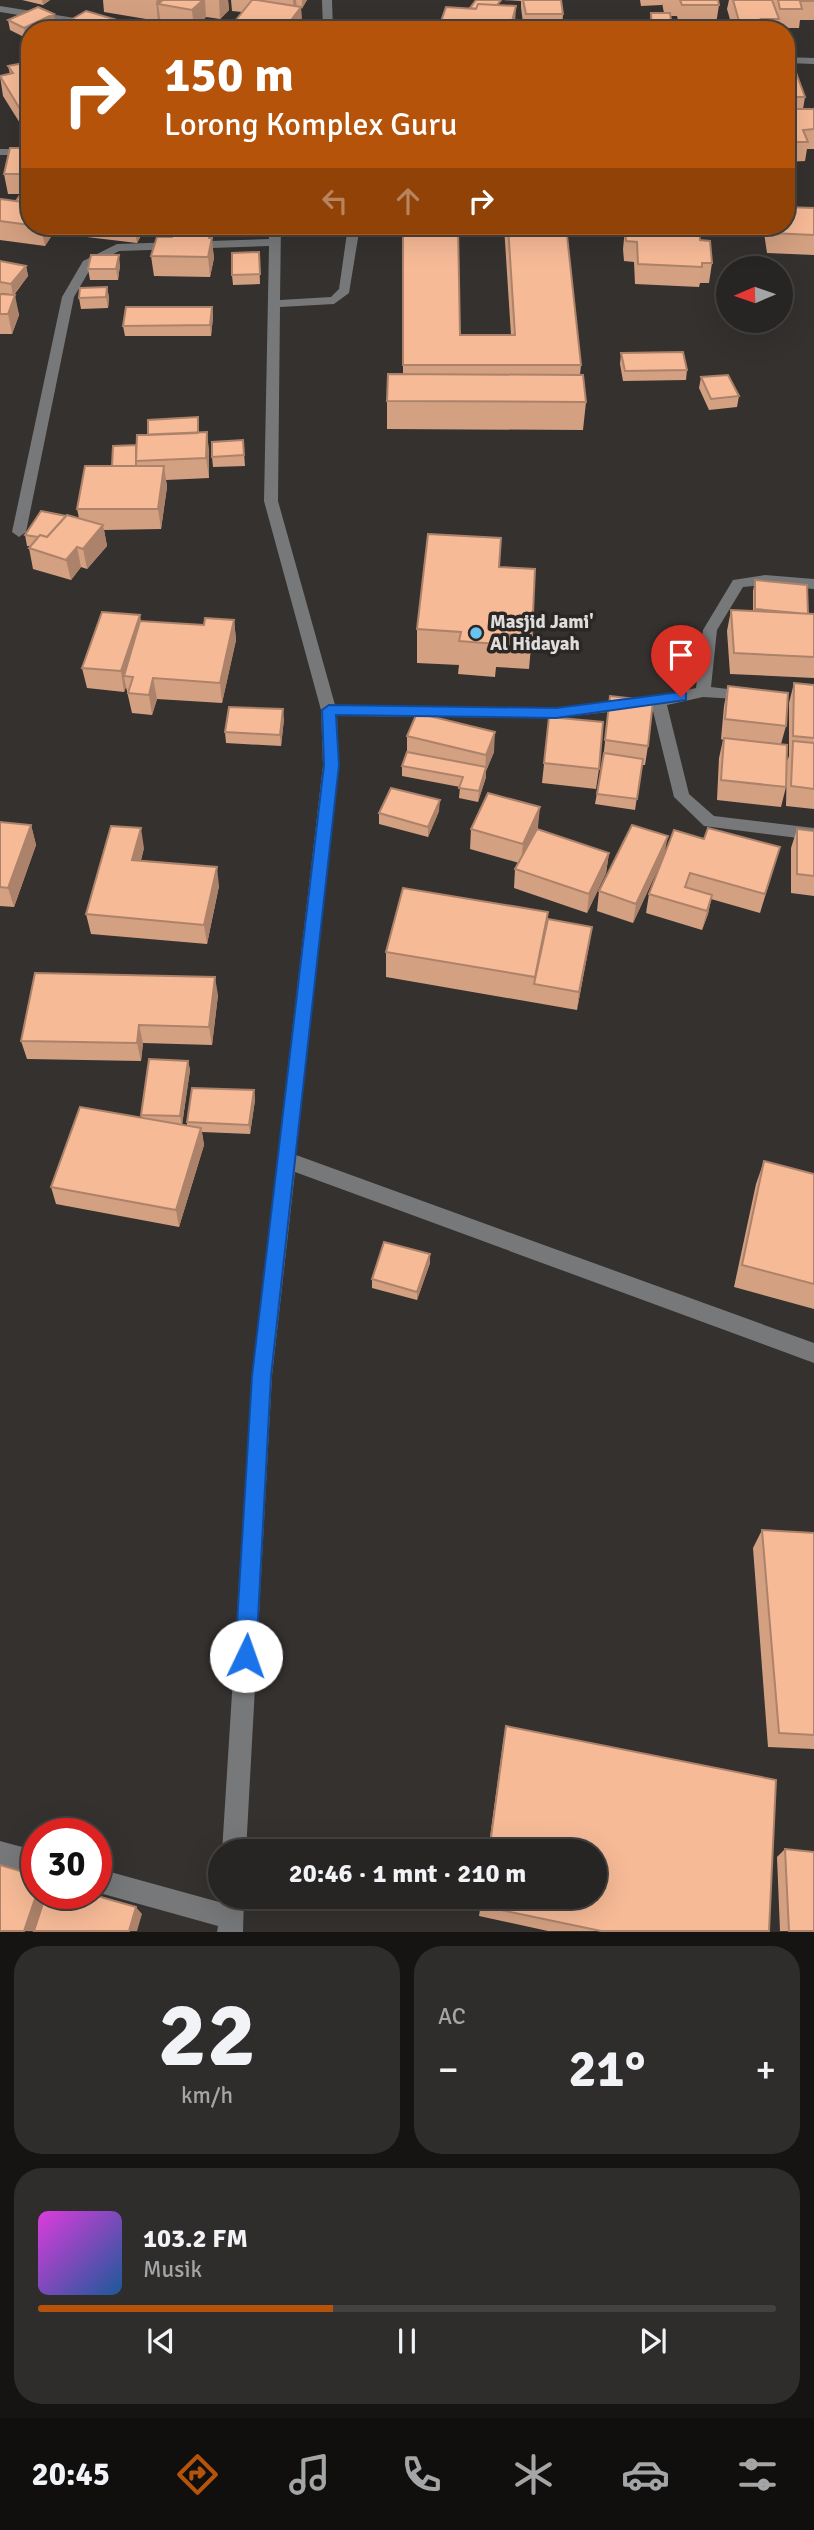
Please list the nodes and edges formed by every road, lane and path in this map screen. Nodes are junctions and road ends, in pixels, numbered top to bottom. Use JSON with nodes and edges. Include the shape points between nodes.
{"nodes":[{"id":1,"x":327,"y":0,"type":"edge"},
{"id":2,"x":0,"y":9,"type":"edge"},
{"id":3,"x":75,"y":21,"type":"edge"},
{"id":4,"x":328,"y":21,"type":"edge"},
{"id":5,"x":795,"y":60,"type":"edge"},
{"id":6,"x":814,"y":61,"type":"edge"},
{"id":7,"x":0,"y":152,"type":"edge"},
{"id":8,"x":21,"y":152,"type":"edge"},
{"id":9,"x":264,"y":235,"type":"edge"},
{"id":10,"x":275,"y":235,"type":"edge"},
{"id":11,"x":353,"y":235,"type":"edge"},
{"id":12,"x":274,"y":304,"type":"junction"},
{"id":13,"x":19,"y":531,"type":"dead end"},
{"id":14,"x":814,"y":584,"type":"edge"},
{"id":15,"x":703,"y":692,"type":"junction"},
{"id":16,"x":759,"y":697,"type":"edge"},
{"id":17,"x":658,"y":701,"type":"junction"},
{"id":18,"x":329,"y":710,"type":"junction"},
{"id":19,"x":814,"y":834,"type":"edge"},
{"id":20,"x":286,"y":1160,"type":"junction"},
{"id":21,"x":814,"y":1353,"type":"edge"},
{"id":22,"x":235,"y":1839,"type":"edge"},
{"id":23,"x":0,"y":1853,"type":"edge"},
{"id":24,"x":21,"y":1859,"type":"edge"},
{"id":25,"x":112,"y":1884,"type":"edge"},
{"id":26,"x":231,"y":1915,"type":"edge"}],
"edges":[{"from":1,"to":4,"type":"street"},
{"from":2,"to":3,"type":"street"},
{"from":5,"to":6,"type":"street"},
{"from":7,"to":8,"type":"street"},
{"from":9,"to":13,"type":"street","via":[[117,248],[87,264],[68,297]]},
{"from":10,"to":12,"type":"street"},
{"from":11,"to":12,"type":"street","via":[[345,290],[334,300]]},
{"from":12,"to":18,"type":"street","via":[[271,501]]},
{"from":14,"to":15,"type":"street","via":[[738,583],[710,630]]},
{"from":15,"to":16,"type":"street"},
{"from":15,"to":17,"type":"street"},
{"from":17,"to":18,"type":"street","via":[[556,713]]},
{"from":17,"to":19,"type":"street","via":[[682,797],[710,822]]},
{"from":18,"to":20,"type":"street","via":[[331,765]]},
{"from":20,"to":21,"type":"street"},
{"from":20,"to":22,"type":"street","via":[[261,1376]]},
{"from":23,"to":24,"type":"street"},
{"from":25,"to":26,"type":"street"}]}
